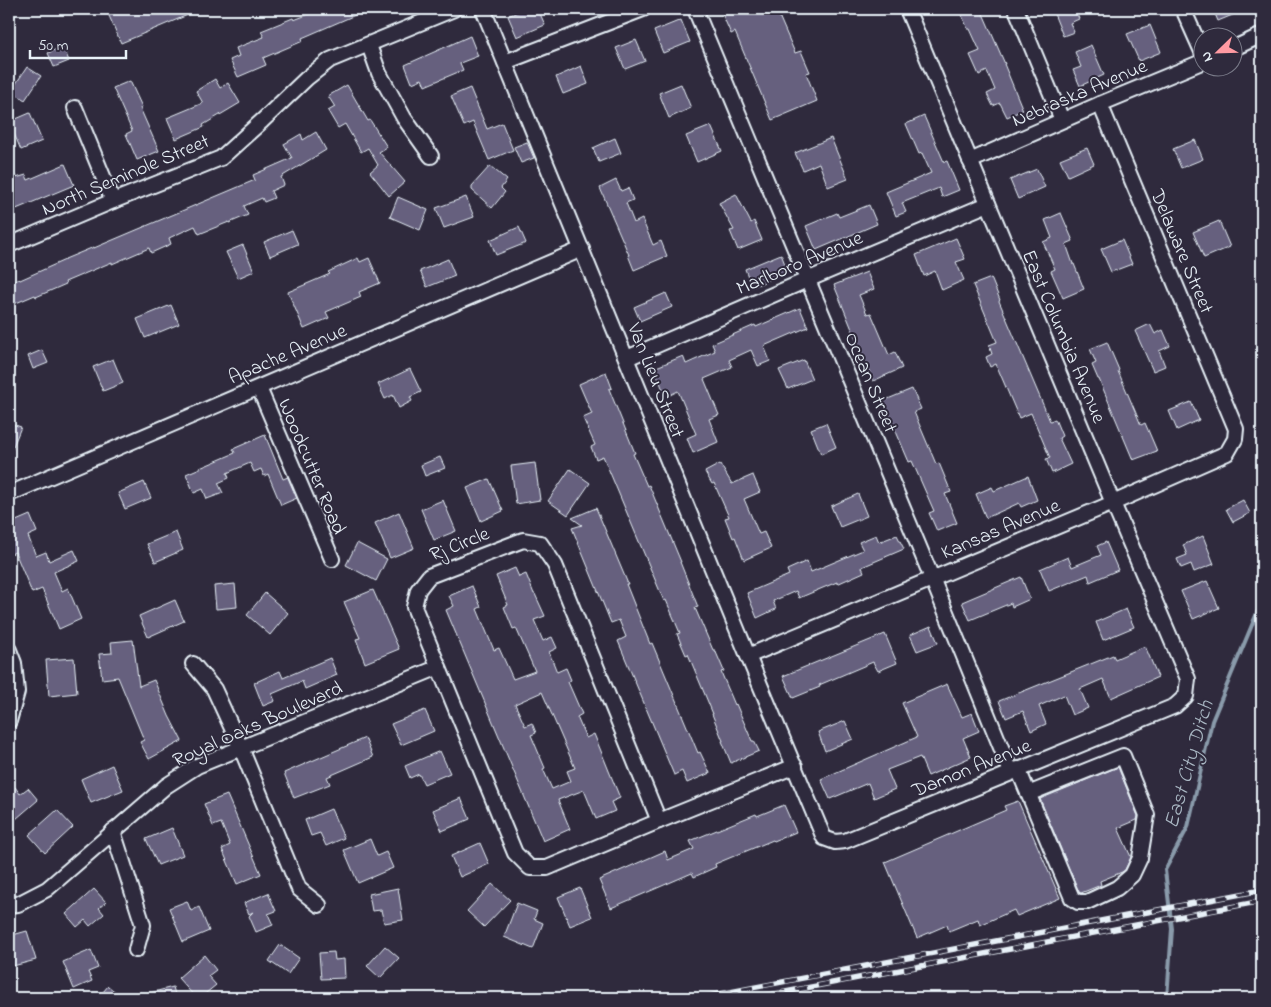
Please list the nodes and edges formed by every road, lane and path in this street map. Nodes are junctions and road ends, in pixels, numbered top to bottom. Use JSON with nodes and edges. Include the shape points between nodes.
{"nodes":[{"id":1,"x":454,"y":9,"type":"edge"},
{"id":2,"x":483,"y":9,"type":"edge"},
{"id":3,"x":643,"y":9,"type":"edge"},
{"id":4,"x":695,"y":9,"type":"edge"},
{"id":5,"x":907,"y":9,"type":"edge"},
{"id":6,"x":1016,"y":9,"type":"edge"},
{"id":7,"x":1183,"y":9,"type":"edge"},
{"id":8,"x":1194,"y":34,"type":"edge"},
{"id":9,"x":1262,"y":36,"type":"edge"},
{"id":10,"x":1244,"y":44,"type":"edge"},
{"id":11,"x":368,"y":45,"type":"junction"},
{"id":12,"x":505,"y":62,"type":"junction"},
{"id":13,"x":1194,"y":64,"type":"edge"},
{"id":14,"x":1100,"y":104,"type":"junction"},
{"id":15,"x":75,"y":108,"type":"dead end"},
{"id":16,"x":1062,"y":120,"type":"junction"},
{"id":17,"x":430,"y":156,"type":"dead end"},
{"id":18,"x":970,"y":161,"type":"junction"},
{"id":19,"x":113,"y":201,"type":"junction"},
{"id":20,"x":988,"y":204,"type":"junction"},
{"id":21,"x":9,"y":245,"type":"edge"},
{"id":22,"x":582,"y":249,"type":"junction"},
{"id":23,"x":807,"y":280,"type":"junction"},
{"id":24,"x":627,"y":358,"type":"junction"},
{"id":25,"x":258,"y":388,"type":"junction"},
{"id":26,"x":1230,"y":413,"type":"joint"},
{"id":27,"x":9,"y":494,"type":"edge"},
{"id":28,"x":1113,"y":502,"type":"junction"},
{"id":29,"x":332,"y":560,"type":"dead end"},
{"id":30,"x":932,"y":578,"type":"junction"},
{"id":31,"x":9,"y":650,"type":"edge"},
{"id":32,"x":748,"y":656,"type":"junction"},
{"id":33,"x":193,"y":664,"type":"dead end"},
{"id":34,"x":439,"y":668,"type":"junction"},
{"id":35,"x":1188,"y":679,"type":"joint"},
{"id":36,"x":9,"y":721,"type":"edge"},
{"id":37,"x":241,"y":748,"type":"junction"},
{"id":38,"x":795,"y":766,"type":"junction"},
{"id":39,"x":1015,"y":771,"type":"junction"},
{"id":40,"x":1028,"y":794,"type":"junction"},
{"id":41,"x":660,"y":821,"type":"junction"},
{"id":42,"x":113,"y":831,"type":"junction"},
{"id":43,"x":9,"y":905,"type":"edge"},
{"id":44,"x":319,"y":905,"type":"dead end"},
{"id":45,"x":136,"y":950,"type":"dead end"}],
"edges":[{"from":1,"to":11,"type":"street","name":"North Seminole Street"},
{"from":2,"to":12,"type":"street","name":"Van Lieu Street"},
{"from":3,"to":12,"type":"street"},
{"from":4,"to":23,"type":"street","name":"Ocean Street"},
{"from":5,"to":18,"type":"street","name":"East Columbia Avenue"},
{"from":6,"to":16,"type":"street"},
{"from":7,"to":8,"type":"street"},
{"from":9,"to":10,"type":"street"},
{"from":11,"to":17,"type":"street","via":[[379,73],[404,118]]},
{"from":11,"to":19,"type":"street","name":"North Seminole Street","via":[[330,60],[221,158]]},
{"from":12,"to":22,"type":"street","name":"Van Lieu Street"},
{"from":13,"to":14,"type":"street","name":"Nebraska Avenue"},
{"from":14,"to":16,"type":"street","name":"Nebraska Avenue"},
{"from":14,"to":26,"type":"street","name":"Delaware Street"},
{"from":15,"to":19,"type":"street"},
{"from":16,"to":18,"type":"street","name":"Nebraska Avenue"},
{"from":18,"to":20,"type":"street","name":"East Columbia Avenue"},
{"from":19,"to":21,"type":"street","name":"North Seminole Street"},
{"from":20,"to":23,"type":"street","name":"Marlboro Avenue"},
{"from":20,"to":28,"type":"street","name":"East Columbia Avenue"},
{"from":22,"to":24,"type":"street","name":"Van Lieu Street"},
{"from":22,"to":25,"type":"street","name":"Apache Avenue"},
{"from":23,"to":24,"type":"street","name":"Marlboro Avenue"},
{"from":23,"to":30,"type":"street","name":"Ocean Street"},
{"from":24,"to":32,"type":"street","name":"Van Lieu Street"},
{"from":25,"to":27,"type":"street","name":"Apache Avenue"},
{"from":25,"to":29,"type":"street","name":"Woodcutter Road"},
{"from":26,"to":28,"type":"street","name":"Kansas Avenue","via":[[1236,429],[1235,439],[1227,453]]},
{"from":28,"to":30,"type":"street","name":"Kansas Avenue"},
{"from":28,"to":35,"type":"street","name":"East Columbia Avenue"},
{"from":30,"to":32,"type":"street","name":"Kansas Avenue"},
{"from":30,"to":39,"type":"street","name":"Ocean Street"},
{"from":31,"to":36,"type":"street","via":[[17,692]]},
{"from":32,"to":38,"type":"street","name":"Van Lieu Street"},
{"from":33,"to":37,"type":"street","via":[[214,689]]},
{"from":34,"to":37,"type":"street","name":"Royal Oaks Boulevard"},
{"from":34,"to":41,"type":"street","name":"Rj Circle","via":[[515,854],[530,868],[547,868]]},
{"from":34,"to":41,"type":"street","name":"Rj Circle","via":[[414,607],[418,590],[429,576],[523,540],[540,543],[555,565]]},
{"from":35,"to":39,"type":"street","name":"Damon Avenue","via":[[1186,696],[1175,706]]},
{"from":37,"to":42,"type":"street","name":"Royal Oaks Boulevard","via":[[198,766],[166,786]]},
{"from":37,"to":44,"type":"street","via":[[299,889]]},
{"from":38,"to":39,"type":"street","name":"Damon Avenue","via":[[824,838],[835,842],[845,841]]},
{"from":38,"to":41,"type":"street","name":"Rj Circle"},
{"from":39,"to":40,"type":"street","name":"Ocean Street"},
{"from":40,"to":40,"type":"street","name":"Ocean Street","via":[[1072,898],[1087,902],[1117,888],[1132,875],[1140,858],[1147,815],[1123,756]]},
{"from":42,"to":43,"type":"street","name":"Royal Oaks Boulevard","via":[[47,889],[18,904]]},
{"from":42,"to":45,"type":"street","via":[[144,925]]}]}
